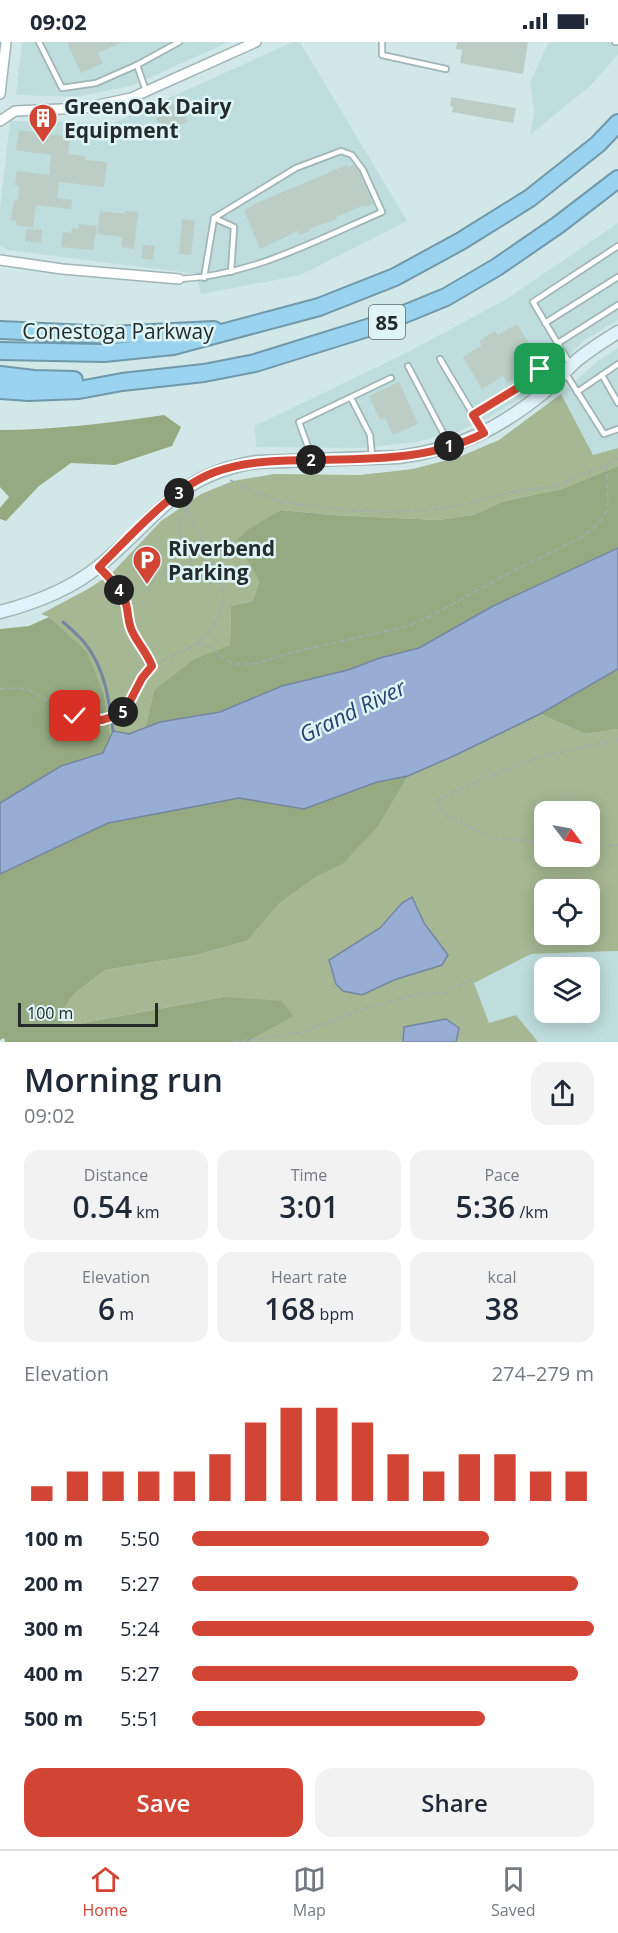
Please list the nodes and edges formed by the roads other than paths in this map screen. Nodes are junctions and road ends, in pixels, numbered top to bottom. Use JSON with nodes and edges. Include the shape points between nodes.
{"nodes":[{"id":1,"x":6,"y":42,"type":"edge"},
{"id":2,"x":39,"y":42,"type":"edge"},
{"id":3,"x":179,"y":42,"type":"edge"},
{"id":4,"x":256,"y":42,"type":"edge"},
{"id":5,"x":382,"y":42,"type":"edge"},
{"id":6,"x":239,"y":45,"type":"edge"},
{"id":7,"x":137,"y":65,"type":"junction"},
{"id":8,"x":447,"y":69,"type":"dead end"},
{"id":9,"x":146,"y":91,"type":"junction"},
{"id":10,"x":0,"y":94,"type":"edge"},
{"id":11,"x":0,"y":121,"type":"edge"},
{"id":12,"x":618,"y":123,"type":"edge"},
{"id":13,"x":618,"y":178,"type":"edge"},
{"id":14,"x":214,"y":218,"type":"junction"},
{"id":15,"x":618,"y":246,"type":"edge"},
{"id":16,"x":0,"y":260,"type":"edge"},
{"id":17,"x":231,"y":272,"type":"junction"},
{"id":18,"x":618,"y":277,"type":"edge"},
{"id":19,"x":204,"y":278,"type":"junction"},
{"id":20,"x":180,"y":279,"type":"joint"},
{"id":21,"x":618,"y":305,"type":"edge"},
{"id":22,"x":545,"y":322,"type":"junction"},
{"id":23,"x":0,"y":330,"type":"edge"},
{"id":24,"x":236,"y":331,"type":"junction"},
{"id":25,"x":618,"y":332,"type":"edge"},
{"id":26,"x":558,"y":344,"type":"junction"},
{"id":27,"x":0,"y":351,"type":"edge"},
{"id":28,"x":440,"y":359,"type":"dead end"},
{"id":29,"x":618,"y":364,"type":"edge"},
{"id":30,"x":408,"y":366,"type":"dead end"},
{"id":31,"x":568,"y":369,"type":"junction"},
{"id":32,"x":0,"y":375,"type":"edge"},
{"id":33,"x":602,"y":375,"type":"junction"},
{"id":34,"x":391,"y":378,"type":"dead end"},
{"id":35,"x":122,"y":382,"type":"junction"},
{"id":36,"x":0,"y":390,"type":"edge"},
{"id":37,"x":577,"y":392,"type":"junction"},
{"id":38,"x":351,"y":398,"type":"junction"},
{"id":39,"x":618,"y":403,"type":"edge"},
{"id":40,"x":473,"y":415,"type":"junction"},
{"id":41,"x":618,"y":429,"type":"edge"},
{"id":42,"x":484,"y":433,"type":"junction"},
{"id":43,"x":450,"y":446,"type":"junction"},
{"id":44,"x":373,"y":458,"type":"junction"},
{"id":45,"x":313,"y":460,"type":"junction"},
{"id":46,"x":99,"y":567,"type":"junction"},
{"id":47,"x":124,"y":597,"type":"road end"},
{"id":48,"x":0,"y":612,"type":"edge"}],
"edges":[{"from":1,"to":10,"type":"street"},
{"from":2,"to":7,"type":"lane","via":[[62,88],[96,83]]},
{"from":3,"to":7,"type":"lane"},
{"from":4,"to":6,"type":"street"},
{"from":5,"to":8,"type":"lane","via":[[382,56]]},
{"from":6,"to":9,"type":"street"},
{"from":7,"to":9,"type":"lane"},
{"from":9,"to":11,"type":"street","via":[[84,108],[15,111]]},
{"from":12,"to":24,"type":"highway","name":"Conestoga Parkway","number":"85","via":[[598,144],[530,198],[442,252],[395,277],[319,307]]},
{"from":13,"to":35,"type":"highway","name":"Conestoga Parkway","number":"85","via":[[558,225],[446,297],[380,324],[255,363]]},
{"from":14,"to":17,"type":"lane","via":[[234,227]]},
{"from":14,"to":17,"type":"lane","via":[[296,168],[341,151],[352,155],[363,170],[382,212]]},
{"from":14,"to":19,"type":"lane"},
{"from":15,"to":22,"type":"lane","via":[[533,302]]},
{"from":16,"to":20,"type":"street"},
{"from":17,"to":19,"type":"lane"},
{"from":18,"to":22,"type":"lane"},
{"from":19,"to":20,"type":"lane"},
{"from":21,"to":26,"type":"lane"},
{"from":22,"to":26,"type":"lane"},
{"from":23,"to":24,"type":"highway","name":"Conestoga Parkway","number":"85","via":[[111,335],[201,329]]},
{"from":24,"to":27,"type":"highway","name":"Conestoga Parkway","number":"85","via":[[173,346],[104,353]]},
{"from":25,"to":31,"type":"street"},
{"from":26,"to":31,"type":"lane"},
{"from":26,"to":40,"type":"lane","via":[[540,369]]},
{"from":28,"to":40,"type":"lane"},
{"from":29,"to":33,"type":"lane"},
{"from":30,"to":43,"type":"lane"},
{"from":31,"to":37,"type":"lane"},
{"from":31,"to":42,"type":"street","via":[[536,398]]},
{"from":32,"to":35,"type":"highway","name":"Conestoga Parkway","number":"85"},
{"from":33,"to":37,"type":"lane"},
{"from":33,"to":39,"type":"lane"},
{"from":34,"to":38,"type":"lane"},
{"from":35,"to":36,"type":"highway","name":"Conestoga Parkway","number":"85","via":[[79,390]]},
{"from":37,"to":41,"type":"lane","via":[[604,434]]},
{"from":38,"to":44,"type":"lane","via":[[370,435]]},
{"from":38,"to":45,"type":"lane","via":[[299,422]]},
{"from":40,"to":42,"type":"lane"},
{"from":42,"to":43,"type":"street"},
{"from":43,"to":44,"type":"street","via":[[420,454]]},
{"from":44,"to":45,"type":"street"},
{"from":45,"to":46,"type":"street","via":[[257,462],[214,472],[168,500]]},
{"from":46,"to":47,"type":"lane"},
{"from":46,"to":48,"type":"street","via":[[31,604]]}]}
